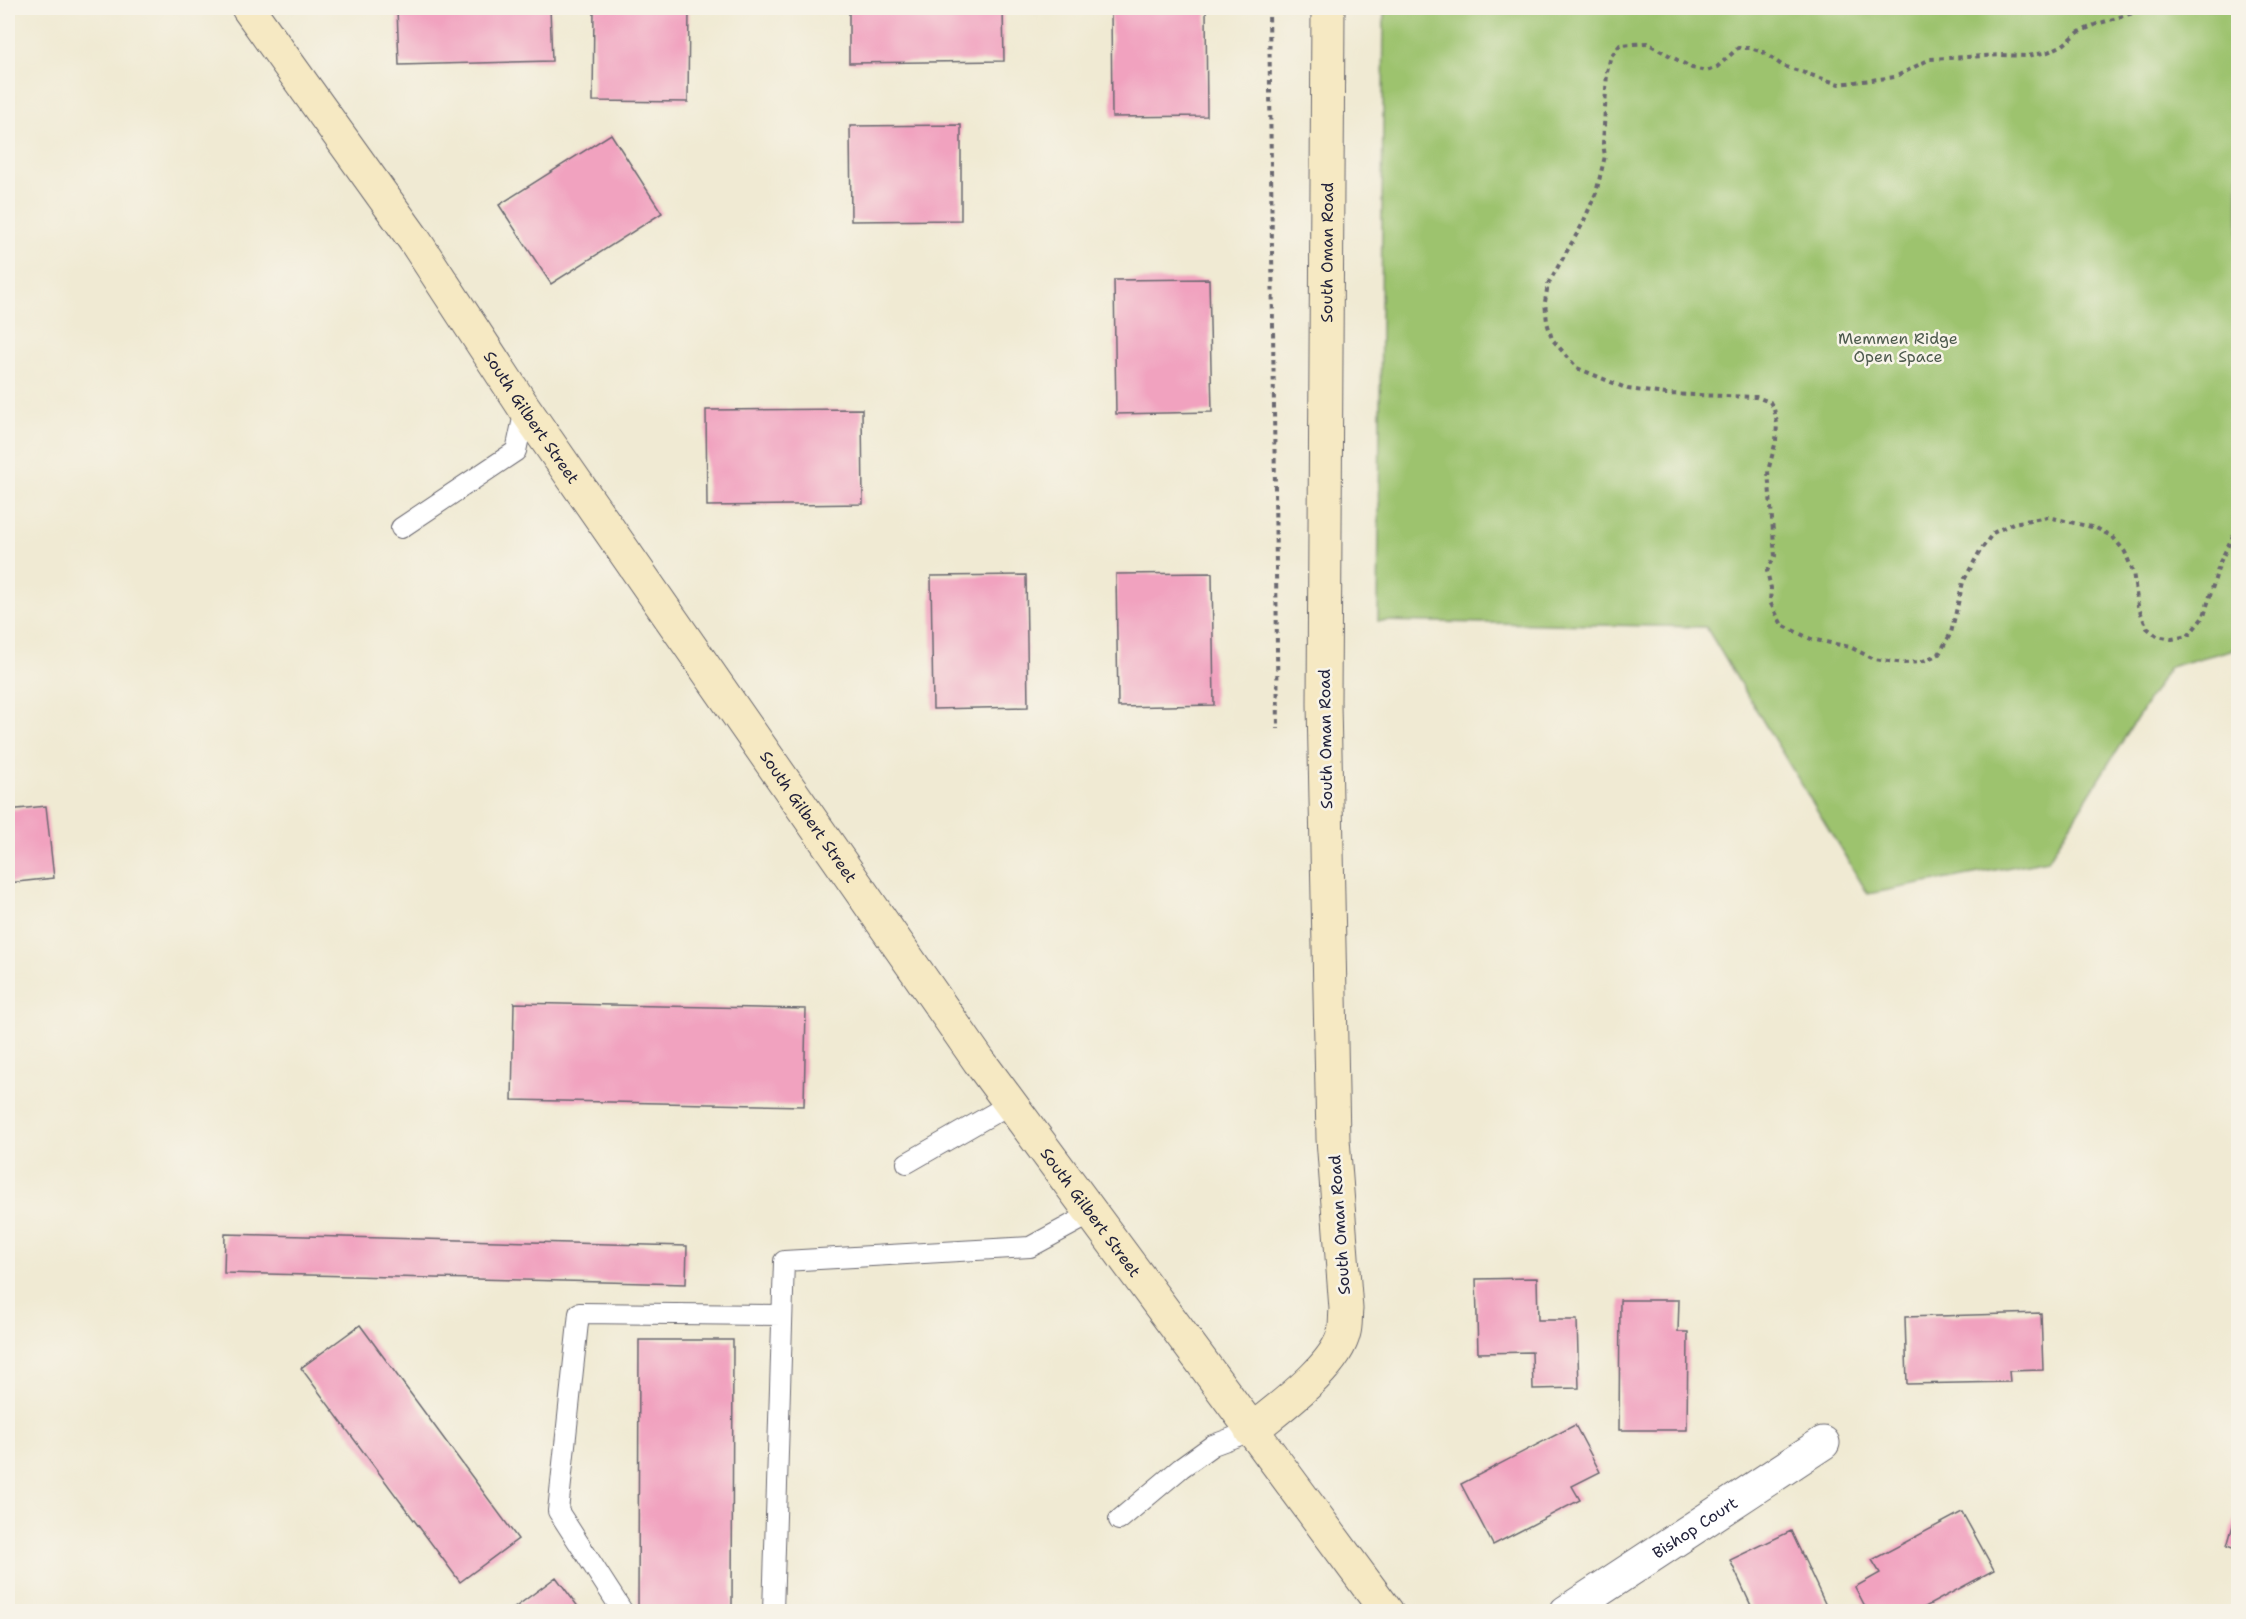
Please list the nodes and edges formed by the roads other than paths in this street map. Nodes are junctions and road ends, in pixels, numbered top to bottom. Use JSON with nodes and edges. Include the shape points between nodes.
{"nodes":[{"id":1,"x":248,"y":8,"type":"edge"},
{"id":2,"x":1328,"y":8,"type":"edge"},
{"id":3,"x":525,"y":409,"type":"junction"},
{"id":4,"x":401,"y":528,"type":"dead end"},
{"id":5,"x":1010,"y":1104,"type":"junction"},
{"id":6,"x":907,"y":1163,"type":"dead end"},
{"id":7,"x":1091,"y":1214,"type":"junction"},
{"id":8,"x":782,"y":1315,"type":"junction"},
{"id":9,"x":1251,"y":1431,"type":"junction"},
{"id":10,"x":1823,"y":1443,"type":"dead end"},
{"id":11,"x":1119,"y":1520,"type":"dead end"},
{"id":12,"x":623,"y":1611,"type":"edge"},
{"id":13,"x":773,"y":1611,"type":"edge"},
{"id":14,"x":1387,"y":1611,"type":"edge"},
{"id":15,"x":1566,"y":1611,"type":"edge"}],
"edges":[{"from":1,"to":3,"type":"street","name":"South Gilbert Street","via":[[415,241]]},
{"from":2,"to":9,"type":"street","name":"South Oman Road","via":[[1324,716],[1333,1139],[1346,1309],[1344,1334],[1330,1359],[1311,1381]]},
{"from":3,"to":4,"type":"lane","via":[[516,451]]},
{"from":3,"to":5,"type":"street","name":"South Gilbert Street"},
{"from":5,"to":6,"type":"lane"},
{"from":5,"to":7,"type":"street","name":"South Gilbert Street"},
{"from":7,"to":8,"type":"lane","via":[[1030,1247],[784,1261]]},
{"from":7,"to":9,"type":"street","name":"South Gilbert Street"},
{"from":8,"to":12,"type":"lane","via":[[579,1313],[558,1510]]},
{"from":8,"to":13,"type":"lane"},
{"from":9,"to":11,"type":"lane","via":[[1213,1445]]},
{"from":9,"to":14,"type":"street","name":"South Gilbert Street"},
{"from":10,"to":15,"type":"street","name":"Bishop Court"}]}
